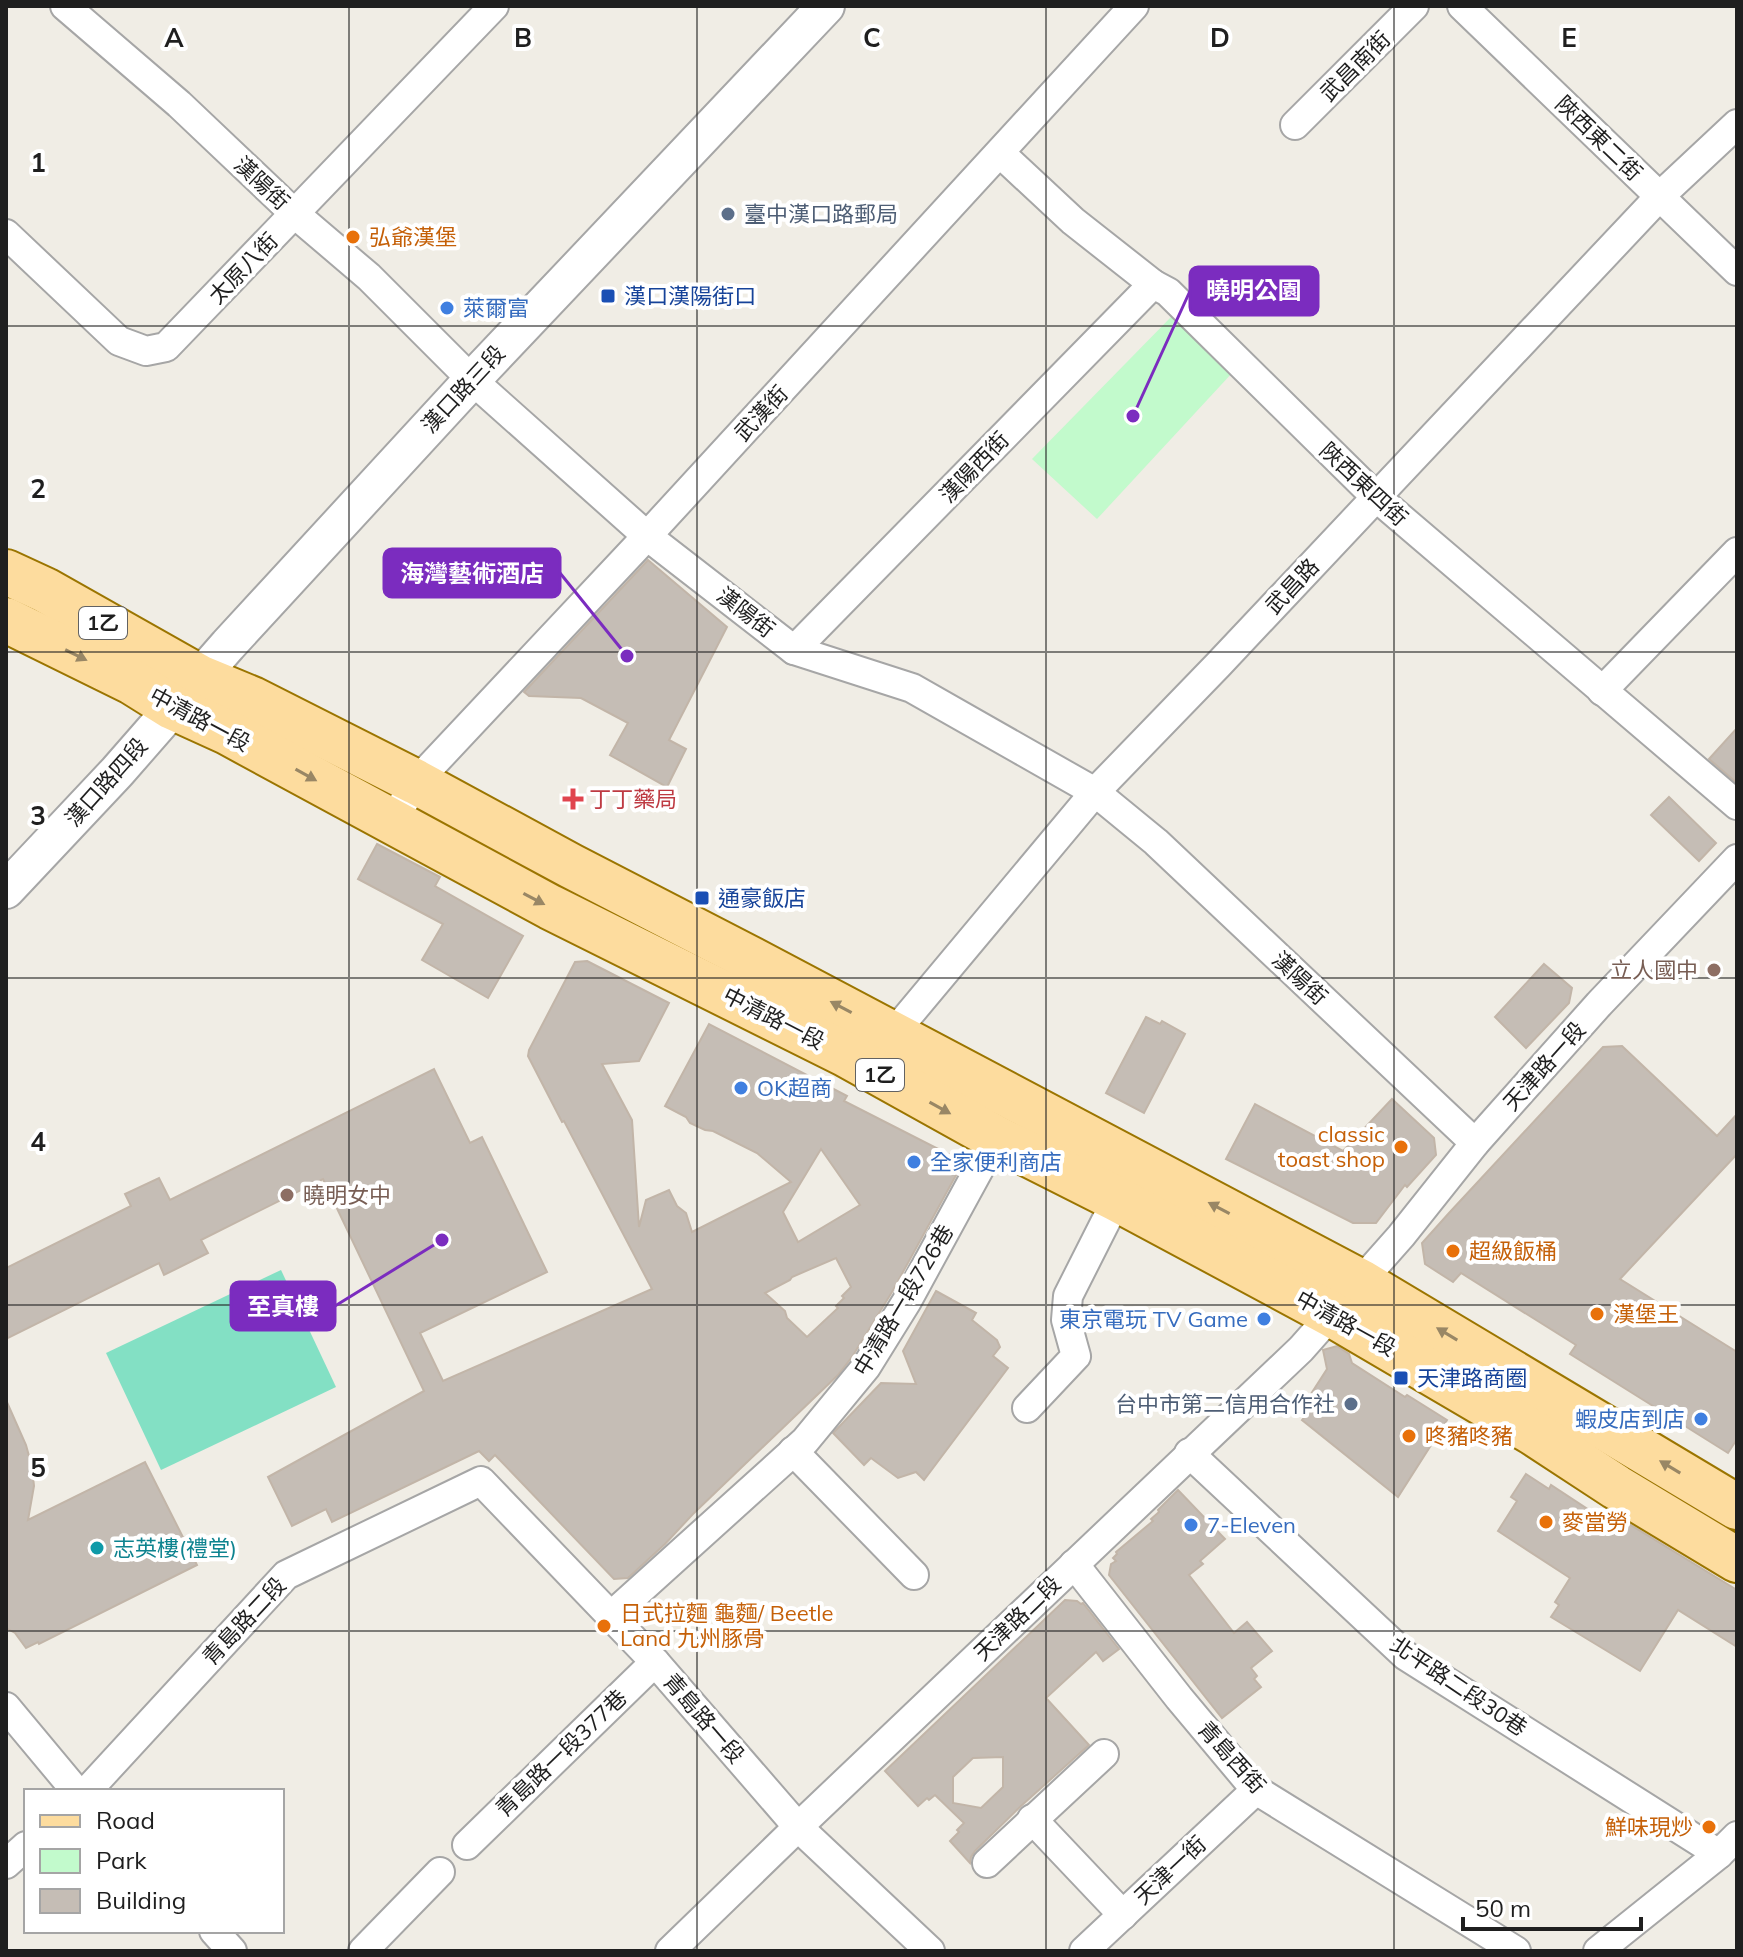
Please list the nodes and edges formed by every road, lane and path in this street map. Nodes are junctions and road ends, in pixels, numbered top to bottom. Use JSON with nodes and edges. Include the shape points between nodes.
{"nodes":[{"id":1,"x":65,"y":6,"type":"edge"},
{"id":2,"x":826,"y":6,"type":"edge"},
{"id":3,"x":1134,"y":6,"type":"edge"},
{"id":4,"x":1414,"y":6,"type":"edge"},
{"id":5,"x":1462,"y":6,"type":"edge"},
{"id":6,"x":492,"y":7,"type":"edge"},
{"id":7,"x":1737,"y":124,"type":"edge"},
{"id":8,"x":1295,"y":125,"type":"dead end"},
{"id":9,"x":1000,"y":153,"type":"junction"},
{"id":10,"x":1660,"y":196,"type":"junction"},
{"id":11,"x":295,"y":214,"type":"junction"},
{"id":12,"x":6,"y":234,"type":"edge"},
{"id":13,"x":1737,"y":271,"type":"edge"},
{"id":14,"x":1153,"y":284,"type":"junction"},
{"id":15,"x":472,"y":380,"type":"junction"},
{"id":16,"x":1376,"y":497,"type":"junction"},
{"id":17,"x":647,"y":536,"type":"junction"},
{"id":18,"x":1737,"y":552,"type":"edge"},
{"id":19,"x":6,"y":572,"type":"edge"},
{"id":20,"x":6,"y":620,"type":"edge"},
{"id":21,"x":794,"y":650,"type":"junction"},
{"id":22,"x":1602,"y":691,"type":"junction"},
{"id":23,"x":186,"y":692,"type":"junction"},
{"id":24,"x":416,"y":782,"type":"junction"},
{"id":25,"x":1095,"y":792,"type":"junction"},
{"id":26,"x":1737,"y":805,"type":"edge"},
{"id":27,"x":391,"y":823,"type":"junction"},
{"id":28,"x":1737,"y":859,"type":"edge"},
{"id":29,"x":6,"y":890,"type":"edge"},
{"id":30,"x":879,"y":1050,"type":"junction"},
{"id":31,"x":996,"y":1138,"type":"junction"},
{"id":32,"x":1475,"y":1143,"type":"junction"},
{"id":33,"x":1117,"y":1199,"type":"junction"},
{"id":34,"x":1361,"y":1282,"type":"junction"},
{"id":35,"x":1331,"y":1314,"type":"junction"},
{"id":36,"x":1027,"y":1408,"type":"dead end"},
{"id":37,"x":793,"y":1451,"type":"junction"},
{"id":38,"x":1189,"y":1453,"type":"junction"},
{"id":39,"x":481,"y":1481,"type":"joint"},
{"id":40,"x":1737,"y":1507,"type":"edge"},
{"id":41,"x":1737,"y":1560,"type":"edge"},
{"id":42,"x":1074,"y":1564,"type":"junction"},
{"id":43,"x":914,"y":1575,"type":"dead end"},
{"id":44,"x":611,"y":1616,"type":"junction"},
{"id":45,"x":655,"y":1662,"type":"junction"},
{"id":46,"x":6,"y":1707,"type":"edge"},
{"id":47,"x":1104,"y":1754,"type":"dead end"},
{"id":48,"x":74,"y":1789,"type":"edge"},
{"id":49,"x":89,"y":1789,"type":"edge"},
{"id":50,"x":1256,"y":1790,"type":"junction"},
{"id":51,"x":1032,"y":1819,"type":"junction"},
{"id":52,"x":798,"y":1827,"type":"junction"},
{"id":53,"x":467,"y":1845,"type":"dead end"},
{"id":54,"x":1728,"y":1845,"type":"edge"},
{"id":55,"x":24,"y":1848,"type":"edge"},
{"id":56,"x":987,"y":1863,"type":"dead end"},
{"id":57,"x":6,"y":1864,"type":"edge"},
{"id":58,"x":440,"y":1872,"type":"dead end"},
{"id":59,"x":1123,"y":1915,"type":"junction"},
{"id":60,"x":216,"y":1933,"type":"edge"},
{"id":61,"x":232,"y":1951,"type":"edge"},
{"id":62,"x":363,"y":1951,"type":"edge"},
{"id":63,"x":670,"y":1951,"type":"edge"},
{"id":64,"x":930,"y":1951,"type":"edge"},
{"id":65,"x":1084,"y":1951,"type":"edge"},
{"id":66,"x":1516,"y":1951,"type":"edge"},
{"id":67,"x":1598,"y":1951,"type":"edge"}],
"edges":[{"from":1,"to":11,"type":"street","name":"漢陽街"},
{"from":2,"to":15,"type":"street","name":"漢口路三段"},
{"from":3,"to":9,"type":"street","name":"武漢街"},
{"from":4,"to":8,"type":"street","name":"武昌南街"},
{"from":5,"to":10,"type":"street","name":"陜西東二街"},
{"from":6,"to":11,"type":"street","name":"太原八街"},
{"from":7,"to":10,"type":"street","name":"武昌路"},
{"from":9,"to":14,"type":"street","name":"陜西東四街","via":[[1073,221]]},
{"from":9,"to":17,"type":"street","name":"武漢街"},
{"from":10,"to":13,"type":"street","name":"陜西東二街"},
{"from":10,"to":16,"type":"street","name":"武昌路"},
{"from":11,"to":12,"type":"street","name":"太原八街","via":[[166,347],[146,351],[119,341]]},
{"from":11,"to":15,"type":"street","name":"漢陽街","via":[[369,277]]},
{"from":14,"to":16,"type":"street","name":"陜西東四街","via":[[1168,292]]},
{"from":14,"to":21,"type":"street","name":"漢陽西街"},
{"from":15,"to":17,"type":"street","name":"漢陽街"},
{"from":15,"to":23,"type":"street","name":"漢口路三段"},
{"from":16,"to":22,"type":"street","name":"陜西東四街"},
{"from":16,"to":25,"type":"street","name":"武昌路"},
{"from":17,"to":21,"type":"street","name":"漢陽街"},
{"from":17,"to":24,"type":"street","name":"武漢街"},
{"from":18,"to":22,"type":"street"},
{"from":19,"to":23,"type":"main road","name":"中清路一段","number":"1乙","via":[[45,590]]},
{"from":20,"to":23,"type":"main road","name":"中清路一段","number":"1乙","one_way":true,"via":[[132,682]]},
{"from":21,"to":25,"type":"street","name":"漢陽街","via":[[912,688]]},
{"from":22,"to":26,"type":"street","name":"陜西東四街"},
{"from":23,"to":24,"type":"main road","name":"中清路一段","number":"1乙","via":[[252,699]]},
{"from":23,"to":27,"type":"main road","name":"中清路一段","number":"1乙","one_way":true,"via":[[227,732]]},
{"from":23,"to":29,"type":"street","name":"漢口路四段"},
{"from":24,"to":27,"type":"street","name":"武漢街"},
{"from":30,"to":24,"type":"main road","name":"中清路一段","number":"1乙","one_way":true,"via":[[571,866]]},
{"from":25,"to":30,"type":"street","name":"武昌路"},
{"from":25,"to":32,"type":"street","name":"漢陽街","via":[[1156,842]]},
{"from":27,"to":30,"type":"main road","name":"中清路一段","number":"1乙","one_way":true,"via":[[845,1054]]},
{"from":28,"to":32,"type":"street","name":"天津路一段"},
{"from":30,"to":31,"type":"main road","name":"中清路一段","number":"1乙","one_way":true},
{"from":34,"to":30,"type":"main road","name":"中清路一段","number":"1乙","one_way":true},
{"from":31,"to":33,"type":"main road","name":"中清路一段","number":"1乙"},
{"from":31,"to":37,"type":"street","name":"中清路一段726巷","via":[[866,1367]]},
{"from":32,"to":34,"type":"street","name":"天津路一段"},
{"from":33,"to":35,"type":"main road","name":"中清路一段","number":"1乙"},
{"from":33,"to":36,"type":"street","via":[[1068,1296],[1066,1320],[1076,1356]]},
{"from":34,"to":35,"type":"street","name":"天津路二段"},
{"from":40,"to":34,"type":"main road","name":"中清路一段","number":"1乙","one_way":true},
{"from":35,"to":38,"type":"street","name":"天津路二段","via":[[1301,1349]]},
{"from":35,"to":41,"type":"main road","name":"中清路一段","number":"1乙"},
{"from":37,"to":43,"type":"street"},
{"from":37,"to":44,"type":"street","name":"中清路一段726巷"},
{"from":38,"to":42,"type":"street","name":"天津路二段"},
{"from":38,"to":54,"type":"street","name":"北平路二段30巷","via":[[1406,1656]]},
{"from":39,"to":44,"type":"street","name":"青島路一段"},
{"from":39,"to":49,"type":"street","name":"青島路二段","via":[[286,1575]]},
{"from":42,"to":50,"type":"street","name":"青島西街"},
{"from":42,"to":52,"type":"street","name":"天津路二段"},
{"from":44,"to":45,"type":"street","name":"青島路一段"},
{"from":45,"to":52,"type":"street","name":"青島路一段"},
{"from":45,"to":53,"type":"street","name":"青島路一段377巷"},
{"from":46,"to":48,"type":"street"},
{"from":47,"to":51,"type":"street"},
{"from":50,"to":59,"type":"street","name":"天津一街"},
{"from":50,"to":66,"type":"street","name":"青島西街"},
{"from":51,"to":56,"type":"street"},
{"from":51,"to":59,"type":"street"},
{"from":52,"to":63,"type":"street","name":"天津路二段"},
{"from":52,"to":64,"type":"street","name":"青島路一段"},
{"from":54,"to":67,"type":"street"},
{"from":55,"to":57,"type":"street"},
{"from":58,"to":62,"type":"street"},
{"from":59,"to":65,"type":"street","name":"天津一街"},
{"from":60,"to":61,"type":"street"}]}
